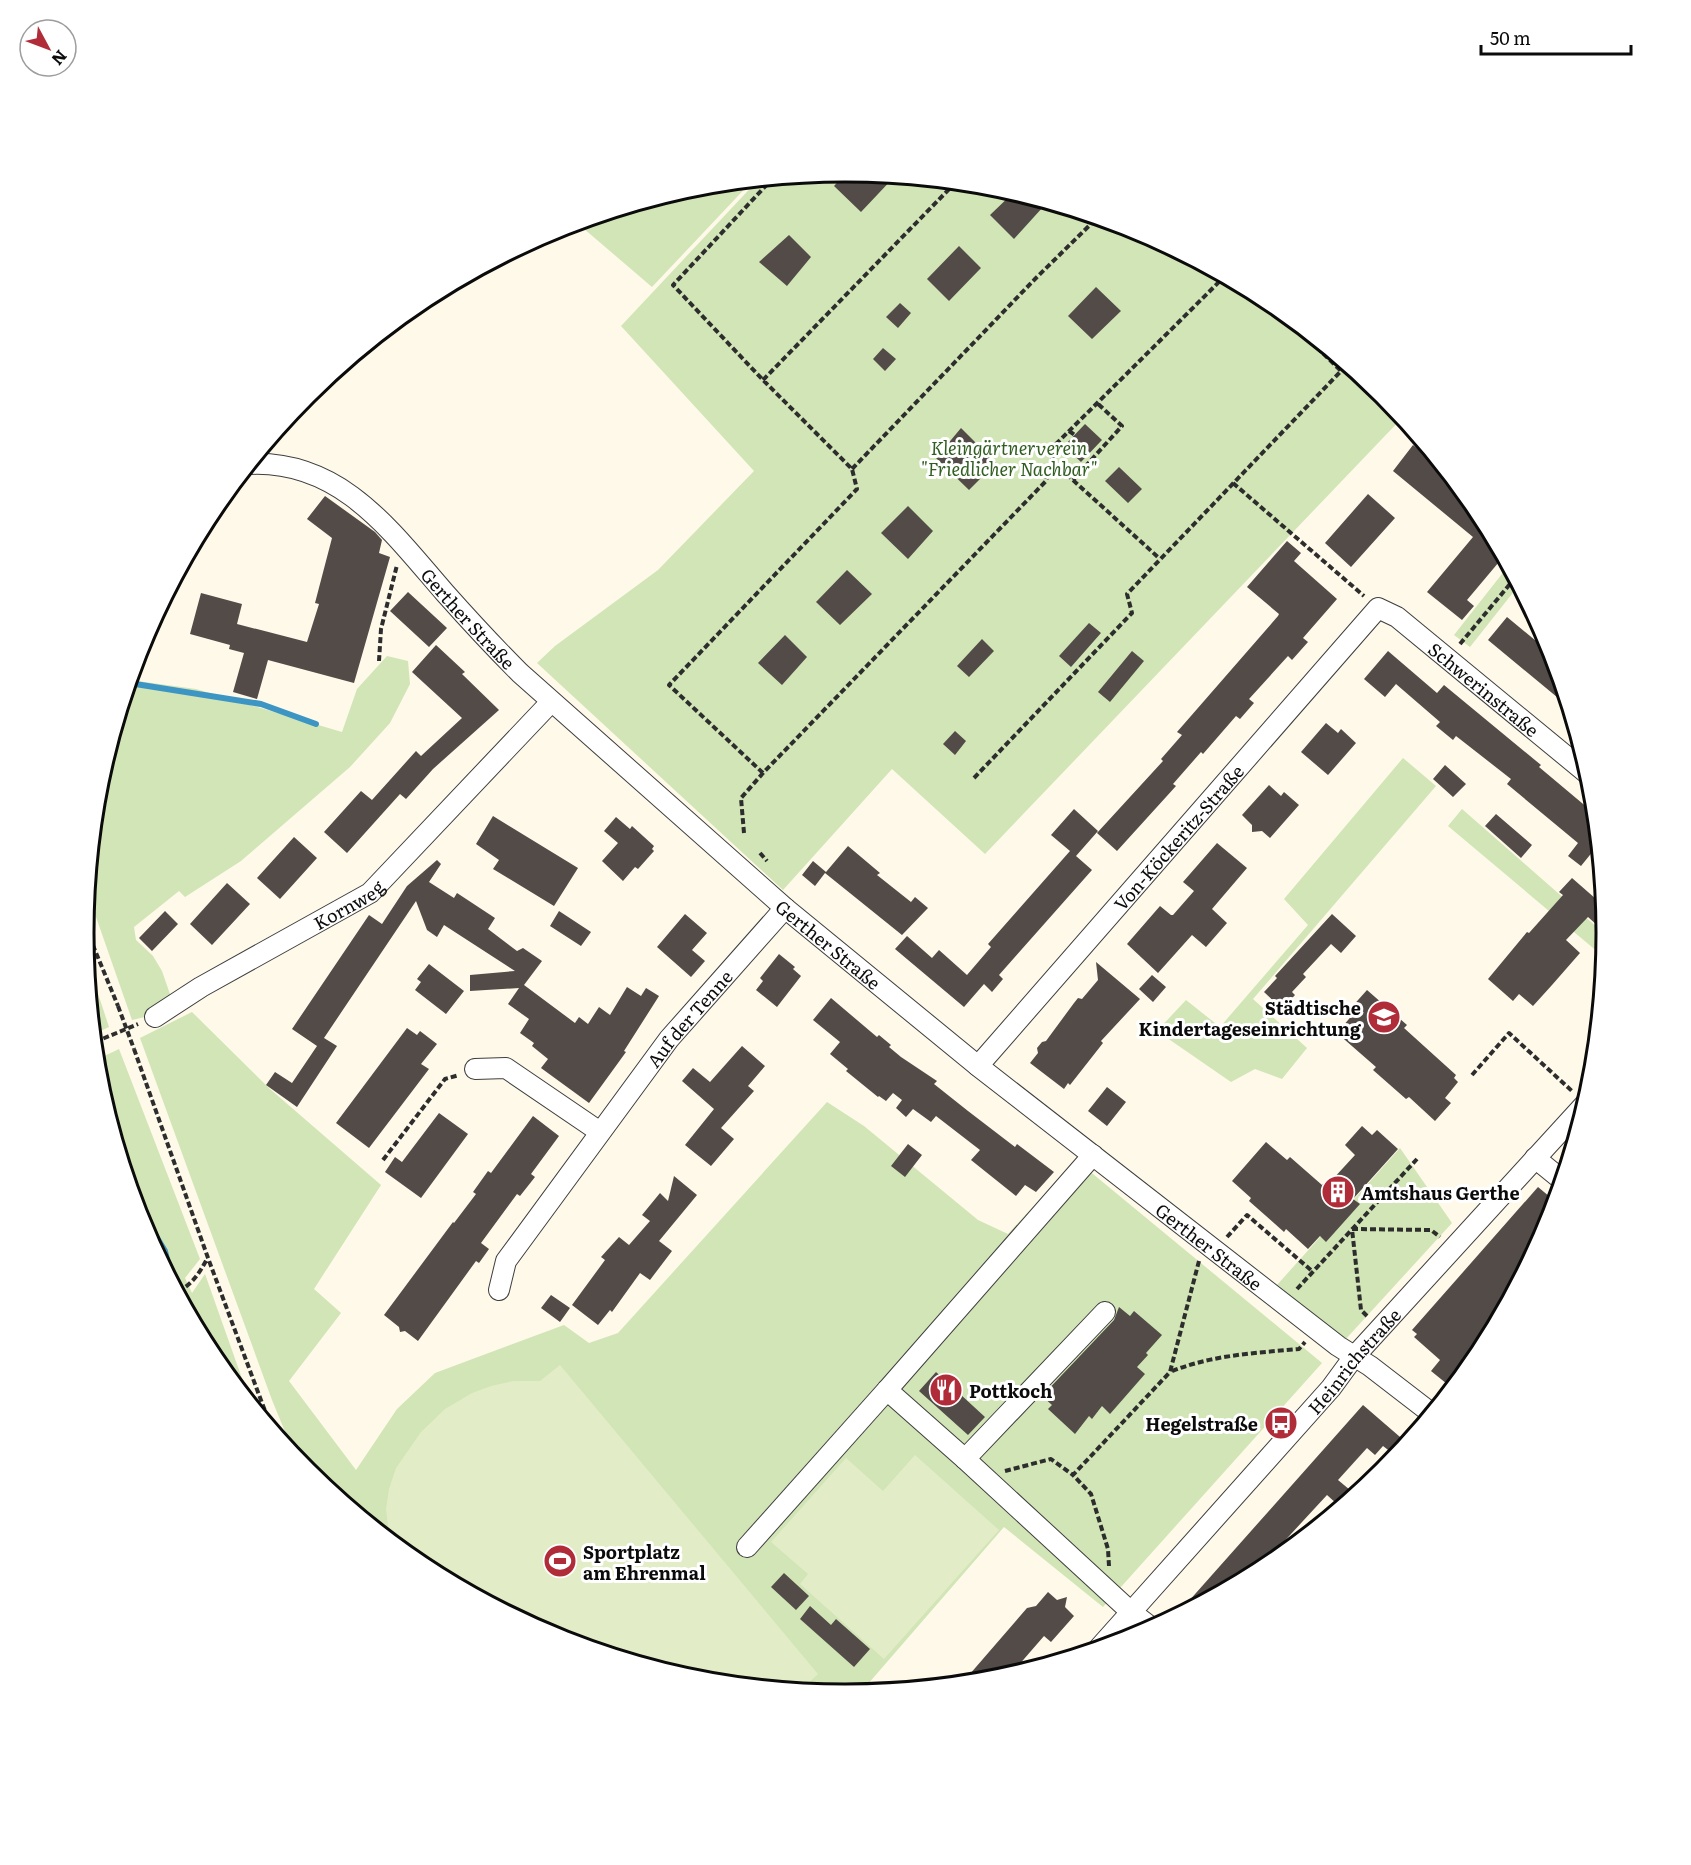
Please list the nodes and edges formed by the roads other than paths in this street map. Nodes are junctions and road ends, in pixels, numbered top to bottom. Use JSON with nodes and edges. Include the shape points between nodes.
{"nodes":[{"id":1,"x":258,"y":465,"type":"edge"},
{"id":2,"x":1378,"y":608,"type":"joint"},
{"id":3,"x":551,"y":702,"type":"junction"},
{"id":4,"x":1577,"y":764,"type":"edge"},
{"id":5,"x":785,"y":908,"type":"junction"},
{"id":6,"x":155,"y":1017,"type":"road end"},
{"id":7,"x":978,"y":1066,"type":"junction"},
{"id":8,"x":475,"y":1069,"type":"road end"},
{"id":9,"x":1573,"y":1117,"type":"edge"},
{"id":10,"x":600,"y":1132,"type":"junction"},
{"id":11,"x":1093,"y":1155,"type":"junction"},
{"id":12,"x":1535,"y":1158,"type":"junction"},
{"id":13,"x":1557,"y":1175,"type":"edge"},
{"id":14,"x":499,"y":1290,"type":"dead end"},
{"id":15,"x":1105,"y":1312,"type":"dead end"},
{"id":16,"x":1353,"y":1358,"type":"junction"},
{"id":17,"x":887,"y":1390,"type":"junction"},
{"id":18,"x":1426,"y":1409,"type":"edge"},
{"id":19,"x":965,"y":1459,"type":"junction"},
{"id":20,"x":747,"y":1547,"type":"dead end"},
{"id":21,"x":1131,"y":1612,"type":"junction"},
{"id":22,"x":1143,"y":1621,"type":"edge"},
{"id":23,"x":1111,"y":1635,"type":"edge"}],
"edges":[{"from":1,"to":3,"type":"street","name":"Gerther Straße","via":[[313,473],[361,502],[496,649]]},
{"from":2,"to":4,"type":"street","name":"Schwerinstraße","via":[[1397,617]]},
{"from":2,"to":7,"type":"street","name":"Von-Köckeritz-Straße"},
{"from":3,"to":5,"type":"street","name":"Gerther Straße"},
{"from":3,"to":6,"type":"street","name":"Kornweg","via":[[370,892]]},
{"from":5,"to":7,"type":"street","name":"Gerther Straße"},
{"from":5,"to":10,"type":"street","name":"Auf der Tenne","via":[[669,1039]]},
{"from":7,"to":11,"type":"street","name":"Gerther Straße"},
{"from":8,"to":10,"type":"street","via":[[506,1068]]},
{"from":9,"to":12,"type":"street","name":"Heinrichstraße"},
{"from":10,"to":14,"type":"street","name":"Auf der Tenne","via":[[506,1261]]},
{"from":11,"to":16,"type":"street","name":"Gerther Straße"},
{"from":11,"to":17,"type":"street"},
{"from":12,"to":13,"type":"street"},
{"from":12,"to":16,"type":"street","name":"Heinrichstraße"},
{"from":15,"to":19,"type":"street"},
{"from":16,"to":18,"type":"street","name":"Gerther Straße","via":[[1370,1366]]},
{"from":16,"to":21,"type":"street","name":"Heinrichstraße","via":[[1331,1388]]},
{"from":17,"to":19,"type":"street"},
{"from":17,"to":20,"type":"street"},
{"from":19,"to":21,"type":"street"},
{"from":21,"to":22,"type":"street"},
{"from":21,"to":23,"type":"street","name":"Heinrichstraße"}]}
